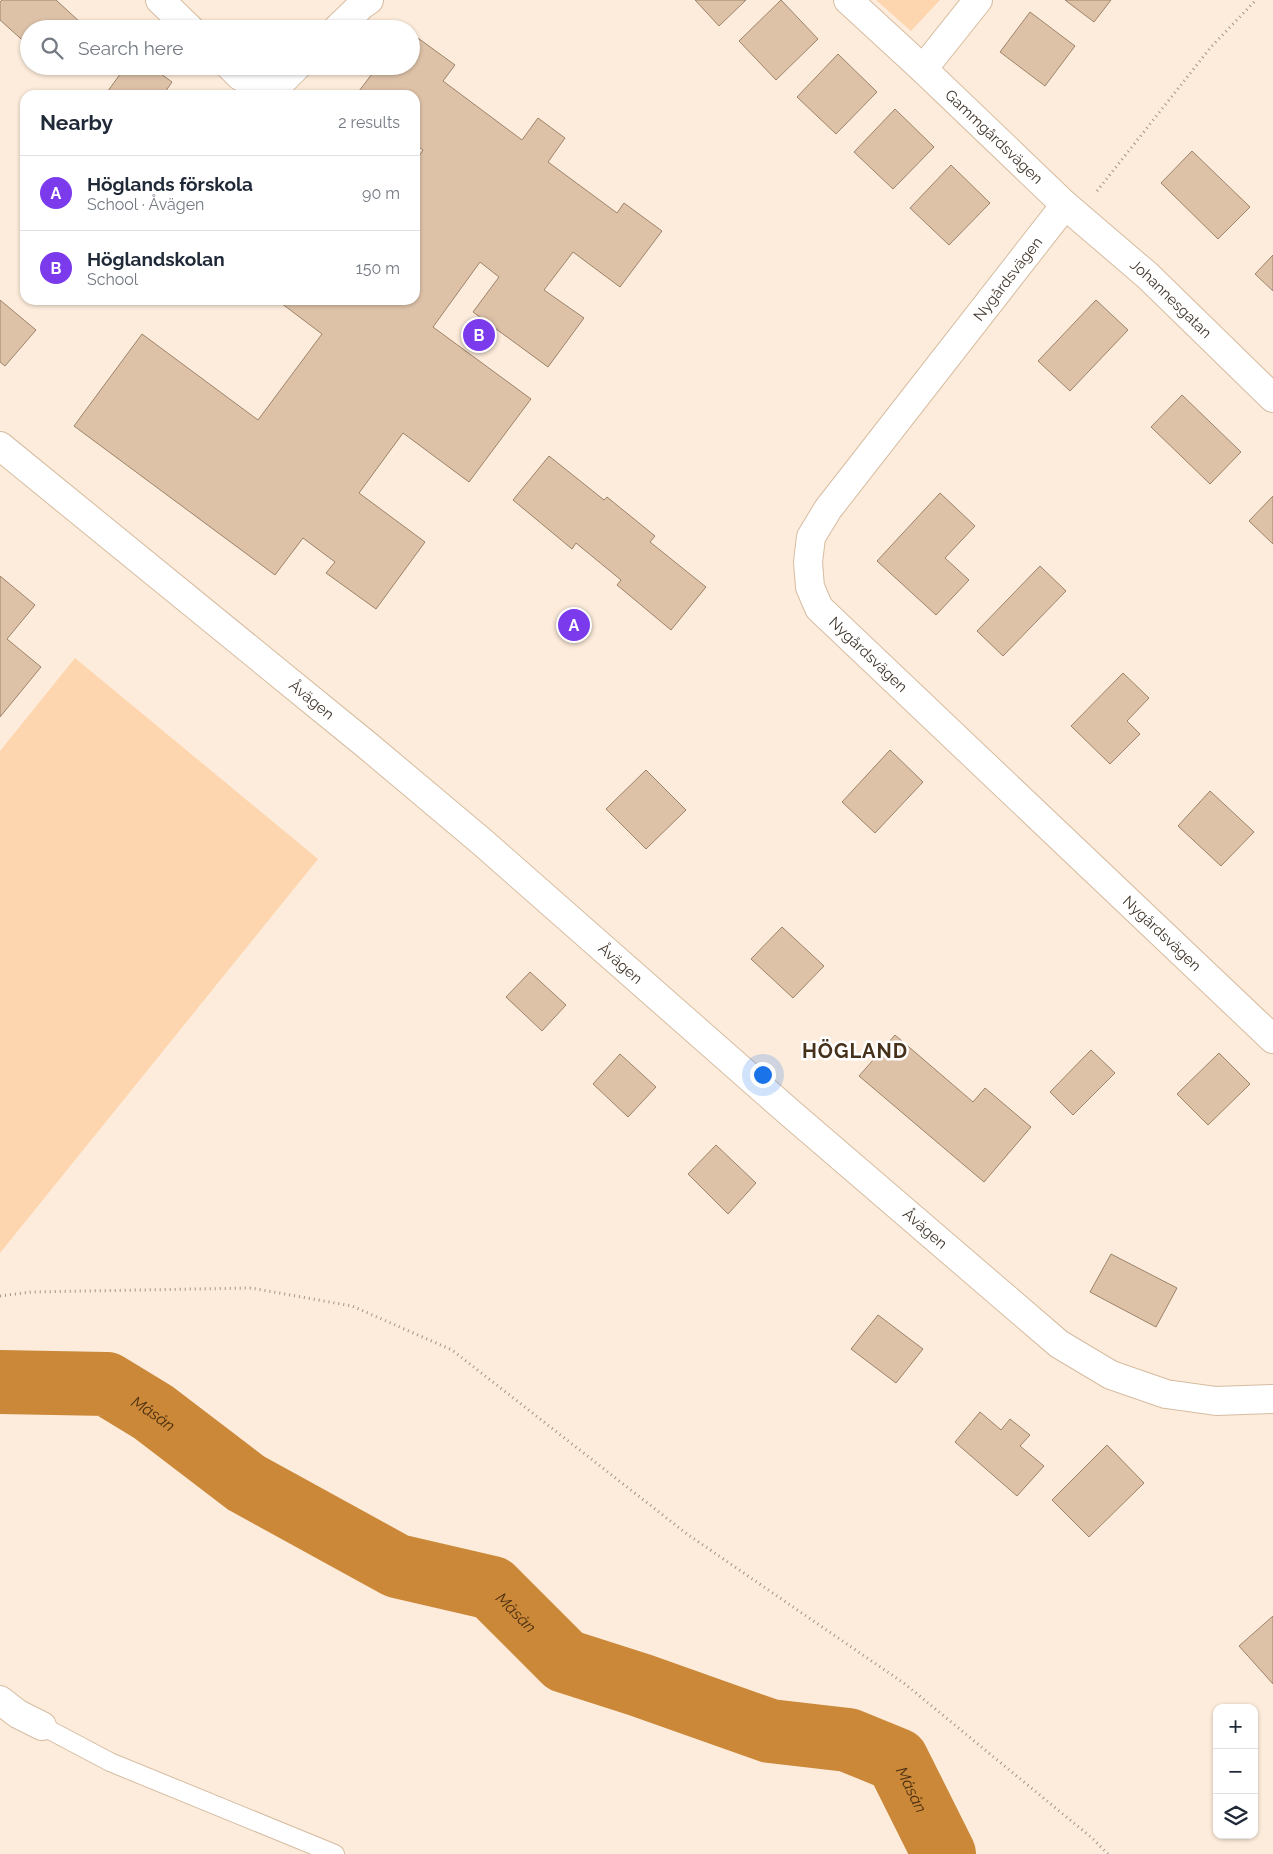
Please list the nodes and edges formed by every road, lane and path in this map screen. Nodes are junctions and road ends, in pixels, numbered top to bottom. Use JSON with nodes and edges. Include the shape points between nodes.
{"nodes":[{"id":1,"x":160,"y":0,"type":"edge"},
{"id":2,"x":369,"y":0,"type":"edge"},
{"id":3,"x":848,"y":0,"type":"edge"},
{"id":4,"x":978,"y":0,"type":"edge"},
{"id":5,"x":1256,"y":0,"type":"edge"},
{"id":6,"x":181,"y":20,"type":"edge"},
{"id":7,"x":346,"y":20,"type":"edge"},
{"id":8,"x":923,"y":69,"type":"junction"},
{"id":9,"x":239,"y":75,"type":"edge"},
{"id":10,"x":288,"y":75,"type":"edge"},
{"id":11,"x":1071,"y":210,"type":"junction"},
{"id":12,"x":1273,"y":398,"type":"edge"},
{"id":13,"x":0,"y":446,"type":"edge"},
{"id":14,"x":1273,"y":1040,"type":"edge"},
{"id":15,"x":0,"y":1296,"type":"edge"},
{"id":16,"x":1273,"y":1399,"type":"edge"},
{"id":17,"x":0,"y":1700,"type":"edge"},
{"id":18,"x":42,"y":1726,"type":"joint"},
{"id":19,"x":335,"y":1854,"type":"edge"},
{"id":20,"x":1108,"y":1854,"type":"edge"}],
"edges":[{"from":1,"to":6,"type":"street"},
{"from":2,"to":7,"type":"street"},
{"from":3,"to":8,"type":"street","name":"Gammgårdsvägen"},
{"from":4,"to":8,"type":"street"},
{"from":5,"to":11,"type":"path","via":[[1211,47]]},
{"from":8,"to":11,"type":"street","name":"Gammgårdsvägen"},
{"from":9,"to":10,"type":"street","via":[[261,87],[280,83]]},
{"from":11,"to":12,"type":"street","name":"Johannesgatan","via":[[1148,276]]},
{"from":11,"to":14,"type":"street","name":"Nygårdsvägen","via":[[828,509],[811,537],[810,586],[819,608]]},
{"from":13,"to":16,"type":"street","name":"Åvägen","via":[[451,816],[1059,1344],[1111,1375],[1166,1394],[1216,1402]]},
{"from":15,"to":20,"type":"path","via":[[31,1292],[251,1288],[352,1306],[452,1350],[687,1534],[905,1684]]},
{"from":17,"to":18,"type":"street"},
{"from":18,"to":19,"type":"lane","via":[[110,1762]]}]}
